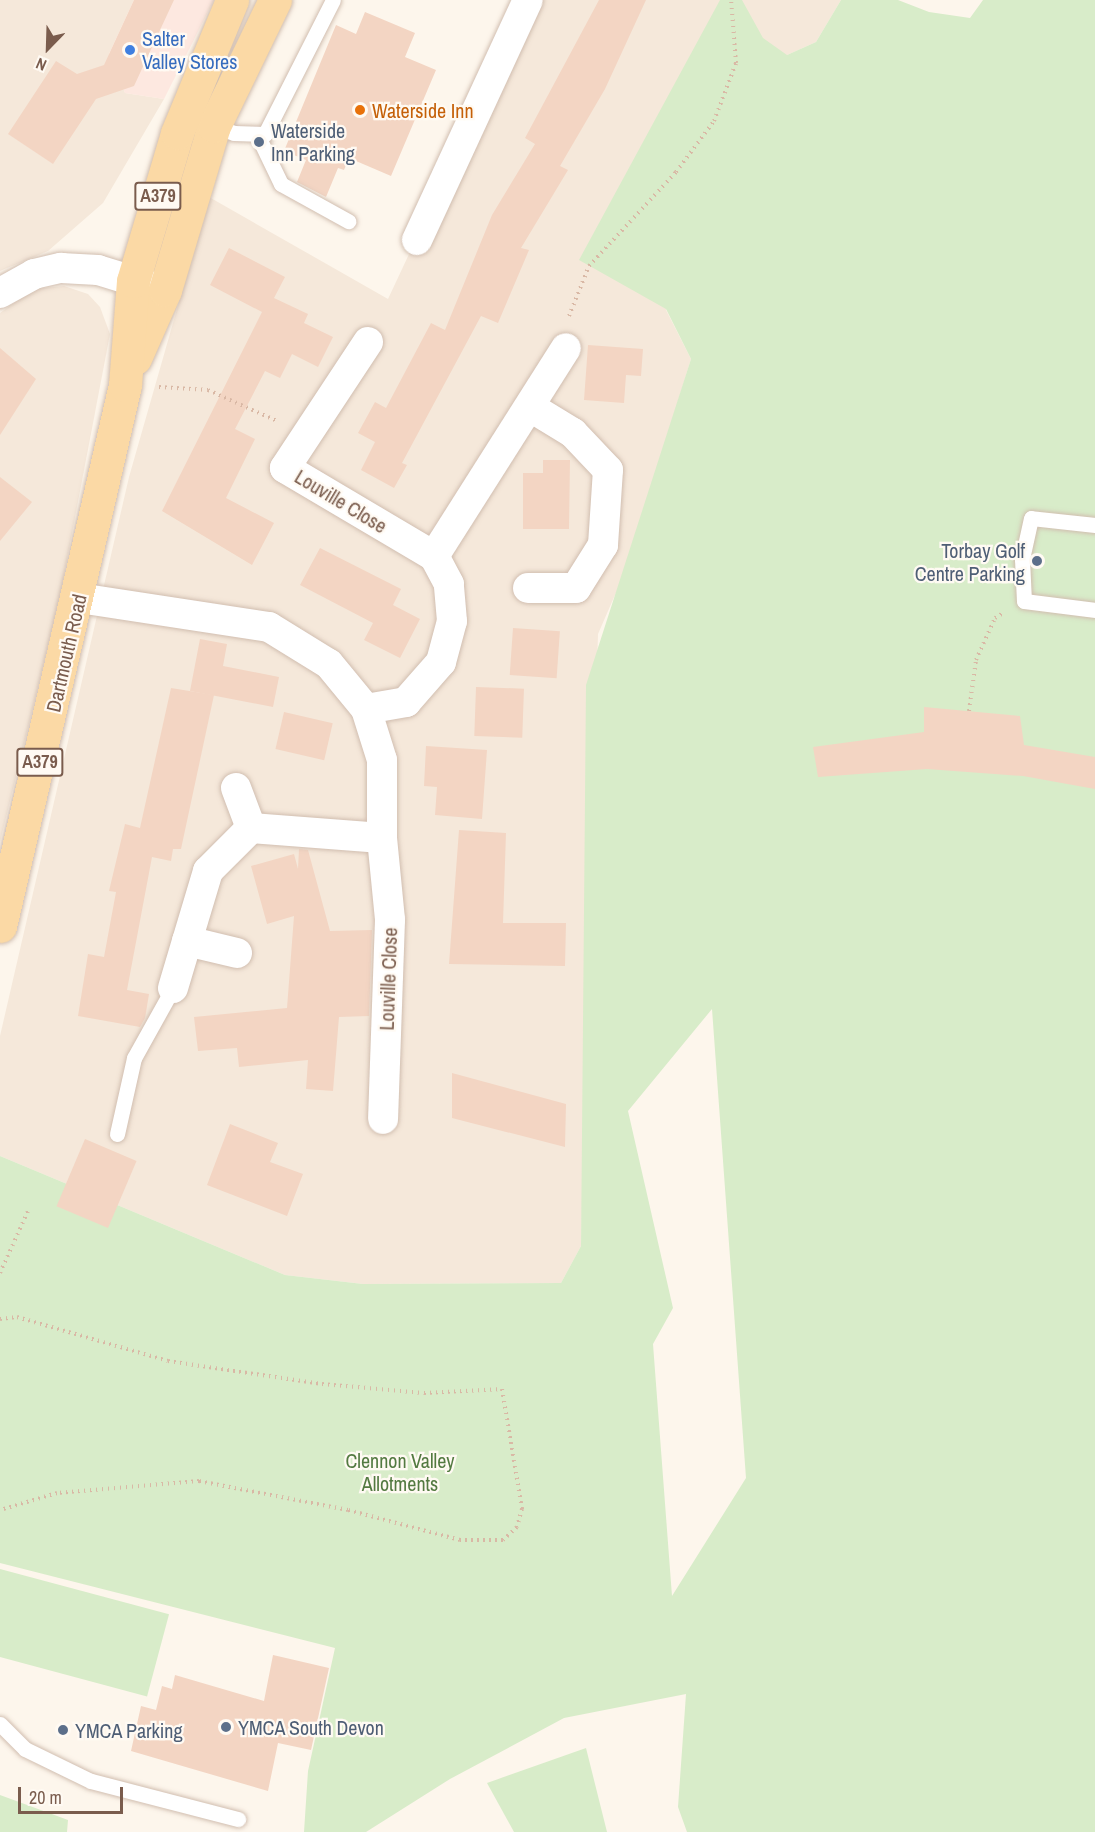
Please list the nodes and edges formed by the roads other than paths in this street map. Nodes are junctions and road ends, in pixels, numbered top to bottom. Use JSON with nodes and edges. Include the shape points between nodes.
{"nodes":[{"id":1,"x":232,"y":0,"type":"edge"},
{"id":2,"x":275,"y":0,"type":"edge"},
{"id":3,"x":333,"y":0,"type":"edge"},
{"id":4,"x":528,"y":0,"type":"edge"},
{"id":5,"x":185,"y":111,"type":"junction"},
{"id":6,"x":214,"y":126,"type":"junction"},
{"id":7,"x":257,"y":134,"type":"junction"},
{"id":8,"x":348,"y":221,"type":"dead end"},
{"id":9,"x":417,"y":240,"type":"dead end"},
{"id":10,"x":133,"y":281,"type":"junction"},
{"id":11,"x":165,"y":290,"type":"junction"},
{"id":12,"x":0,"y":293,"type":"edge"},
{"id":13,"x":368,"y":342,"type":"dead end"},
{"id":14,"x":566,"y":348,"type":"road end"},
{"id":15,"x":126,"y":382,"type":"junction"},
{"id":16,"x":532,"y":408,"type":"junction"},
{"id":17,"x":1095,"y":525,"type":"edge"},
{"id":18,"x":434,"y":556,"type":"junction"},
{"id":19,"x":528,"y":588,"type":"dead end"},
{"id":20,"x":79,"y":598,"type":"junction"},
{"id":21,"x":1095,"y":610,"type":"edge"},
{"id":22,"x":366,"y":709,"type":"junction"},
{"id":23,"x":236,"y":788,"type":"dead end"},
{"id":24,"x":251,"y":828,"type":"junction"},
{"id":25,"x":382,"y":838,"type":"junction"},
{"id":26,"x":0,"y":926,"type":"edge"},
{"id":27,"x":187,"y":941,"type":"junction"},
{"id":28,"x":237,"y":953,"type":"dead end"},
{"id":29,"x":173,"y":988,"type":"joint"},
{"id":30,"x":384,"y":1119,"type":"dead end"},
{"id":31,"x":117,"y":1134,"type":"dead end"},
{"id":32,"x":0,"y":1724,"type":"edge"},
{"id":33,"x":238,"y":1819,"type":"dead end"}],
"edges":[{"from":1,"to":5,"type":"main road","name":"Dartmouth Road","number":"A379"},
{"from":2,"to":6,"type":"main road","name":"Dartmouth Road","number":"A379"},
{"from":3,"to":7,"type":"lane","via":[[265,134]]},
{"from":4,"to":9,"type":"street"},
{"from":5,"to":6,"type":"lane"},
{"from":5,"to":10,"type":"main road","name":"Dartmouth Road","number":"A379"},
{"from":6,"to":7,"type":"lane"},
{"from":6,"to":11,"type":"main road","name":"Dartmouth Road","number":"A379"},
{"from":7,"to":8,"type":"lane","via":[[281,184]]},
{"from":10,"to":11,"type":"street"},
{"from":10,"to":12,"type":"street","via":[[98,270],[61,268],[34,274]]},
{"from":10,"to":15,"type":"main road","name":"Dartmouth Road","number":"A379"},
{"from":11,"to":15,"type":"main road","name":"Dartmouth Road","number":"A379"},
{"from":13,"to":18,"type":"street","name":"Louville Close","via":[[285,468]]},
{"from":14,"to":16,"type":"street"},
{"from":15,"to":20,"type":"main road","name":"Dartmouth Road","number":"A379"},
{"from":16,"to":18,"type":"street"},
{"from":16,"to":19,"type":"street","via":[[573,433],[608,470],[603,545],[576,588]]},
{"from":17,"to":21,"type":"lane","via":[[1032,518],[1022,558],[1024,601]]},
{"from":18,"to":22,"type":"street","via":[[449,584],[452,621],[441,662],[406,702]]},
{"from":20,"to":22,"type":"street","name":"Louville Close","via":[[269,627],[328,664]]},
{"from":20,"to":26,"type":"main road","name":"Dartmouth Road","number":"A379"},
{"from":22,"to":25,"type":"street","name":"Louville Close","via":[[382,760]]},
{"from":23,"to":24,"type":"street"},
{"from":24,"to":25,"type":"street"},
{"from":24,"to":27,"type":"street","via":[[208,871]]},
{"from":25,"to":30,"type":"street","name":"Louville Close","via":[[390,920]]},
{"from":27,"to":28,"type":"street"},
{"from":27,"to":29,"type":"street"},
{"from":29,"to":31,"type":"lane","via":[[134,1058]]},
{"from":32,"to":33,"type":"lane","via":[[25,1749],[92,1781]]}]}
